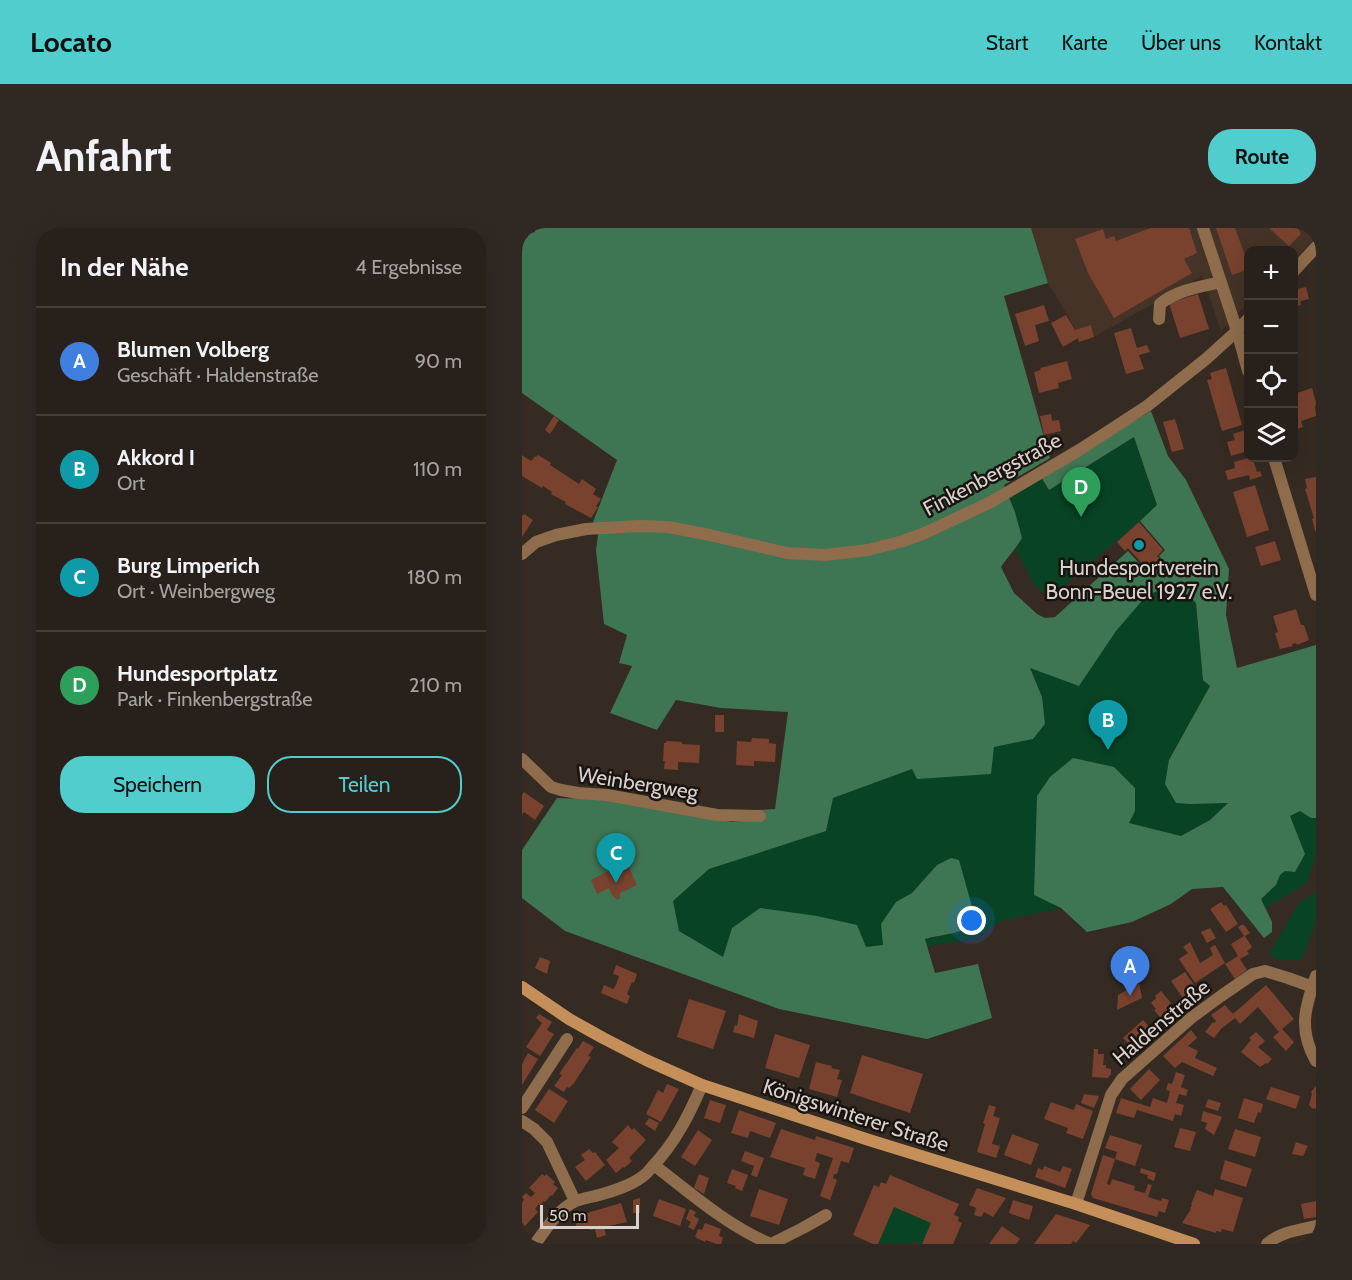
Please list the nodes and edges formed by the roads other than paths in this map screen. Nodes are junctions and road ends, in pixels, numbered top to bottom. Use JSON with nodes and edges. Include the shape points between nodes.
{"nodes":[{"id":1,"x":1203,"y":228,"type":"edge"},
{"id":2,"x":1316,"y":247,"type":"edge"},
{"id":3,"x":1298,"y":266,"type":"edge"},
{"id":4,"x":1221,"y":282,"type":"junction"},
{"id":5,"x":1159,"y":320,"type":"dead end"},
{"id":6,"x":1244,"y":323,"type":"edge"},
{"id":7,"x":1237,"y":331,"type":"junction"},
{"id":8,"x":1244,"y":356,"type":"edge"},
{"id":9,"x":1275,"y":462,"type":"edge"},
{"id":10,"x":522,"y":554,"type":"edge"},
{"id":11,"x":1315,"y":591,"type":"edge"},
{"id":12,"x":522,"y":759,"type":"edge"},
{"id":13,"x":760,"y":816,"type":"dead end"},
{"id":14,"x":1315,"y":984,"type":"edge"},
{"id":15,"x":522,"y":987,"type":"edge"},
{"id":16,"x":567,"y":1039,"type":"dead end"},
{"id":17,"x":1316,"y":1061,"type":"edge"},
{"id":18,"x":702,"y":1085,"type":"junction"},
{"id":19,"x":522,"y":1108,"type":"edge"},
{"id":20,"x":522,"y":1121,"type":"edge"},
{"id":21,"x":654,"y":1165,"type":"junction"},
{"id":22,"x":575,"y":1201,"type":"junction"},
{"id":23,"x":1076,"y":1204,"type":"junction"},
{"id":24,"x":826,"y":1215,"type":"dead end"},
{"id":25,"x":1316,"y":1226,"type":"edge"},
{"id":26,"x":535,"y":1244,"type":"edge"},
{"id":27,"x":1194,"y":1244,"type":"edge"},
{"id":28,"x":1267,"y":1244,"type":"edge"}],
"edges":[{"from":1,"to":4,"type":"street"},
{"from":2,"to":3,"type":"street"},
{"from":4,"to":5,"type":"street","via":[[1166,299],[1160,304]]},
{"from":4,"to":7,"type":"street"},
{"from":6,"to":7,"type":"street","name":"Finkenbergstraße"},
{"from":7,"to":8,"type":"street"},
{"from":7,"to":10,"type":"street","name":"Finkenbergstraße","via":[[1146,406],[1081,449],[991,502],[903,541],[825,555],[787,553],[668,527],[639,526],[556,535],[536,542]]},
{"from":9,"to":11,"type":"street"},
{"from":12,"to":13,"type":"street","name":"Weinbergweg","via":[[551,787],[561,790],[717,815]]},
{"from":14,"to":17,"type":"street","via":[[1305,1020]]},
{"from":14,"to":23,"type":"street","name":"Haldenstraße","via":[[1265,971],[1253,974],[1191,1018],[1122,1079],[1111,1095]]},
{"from":15,"to":18,"type":"main road","name":"Königswinterer Straße","via":[[603,1038]]},
{"from":16,"to":19,"type":"street"},
{"from":18,"to":21,"type":"street","via":[[682,1129]]},
{"from":18,"to":23,"type":"main road","name":"Königswinterer Straße"},
{"from":20,"to":22,"type":"street","via":[[547,1142]]},
{"from":21,"to":22,"type":"street","via":[[623,1187]]},
{"from":21,"to":24,"type":"street","via":[[745,1232],[771,1244]]},
{"from":22,"to":26,"type":"street","via":[[552,1221]]},
{"from":23,"to":27,"type":"main road","name":"Königswinterer Straße"},
{"from":25,"to":28,"type":"street","via":[[1283,1233]]}]}
